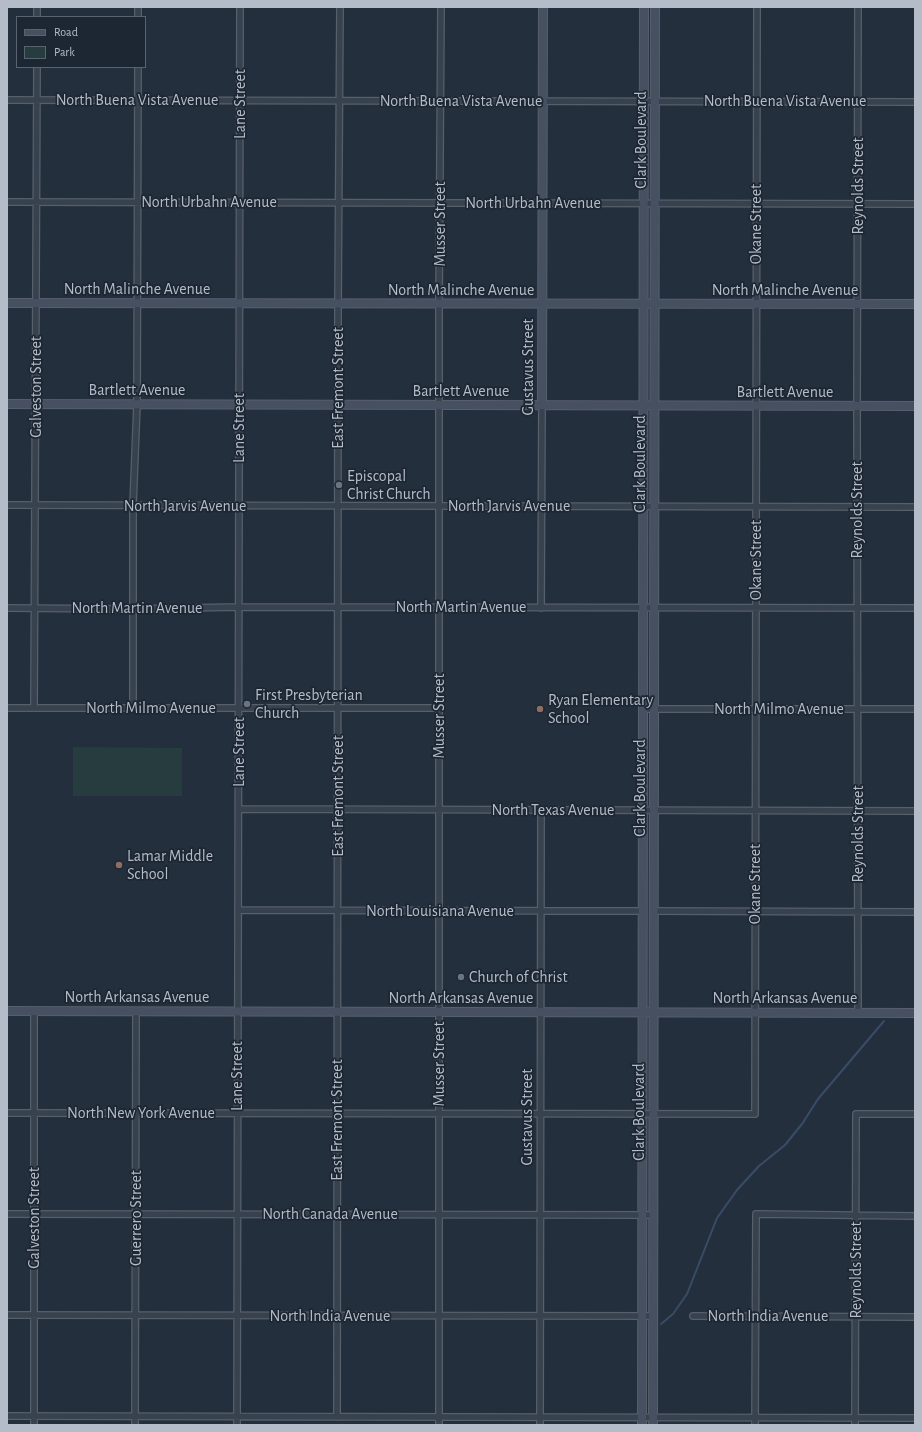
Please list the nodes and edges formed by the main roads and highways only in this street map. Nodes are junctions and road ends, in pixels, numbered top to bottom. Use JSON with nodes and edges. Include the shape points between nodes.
{"nodes":[{"id":1,"x":543,"y":7,"type":"edge"},
{"id":2,"x":644,"y":7,"type":"edge"},
{"id":3,"x":655,"y":7,"type":"edge"},
{"id":4,"x":7,"y":303,"type":"edge"},
{"id":5,"x":542,"y":304,"type":"junction"},
{"id":6,"x":643,"y":304,"type":"junction"},
{"id":7,"x":655,"y":304,"type":"junction"},
{"id":8,"x":915,"y":304,"type":"edge"},
{"id":9,"x":7,"y":404,"type":"edge"},
{"id":10,"x":542,"y":405,"type":"junction"},
{"id":11,"x":643,"y":405,"type":"junction"},
{"id":12,"x":654,"y":405,"type":"junction"},
{"id":13,"x":915,"y":406,"type":"edge"},
{"id":14,"x":7,"y":1011,"type":"edge"},
{"id":15,"x":642,"y":1012,"type":"junction"},
{"id":16,"x":653,"y":1012,"type":"junction"},
{"id":17,"x":915,"y":1013,"type":"edge"},
{"id":18,"x":642,"y":1421,"type":"edge"},
{"id":19,"x":653,"y":1421,"type":"edge"}],
"edges":[{"from":1,"to":5,"type":"main road","name":"Gustavus Street"},
{"from":2,"to":6,"type":"main road","name":"Clark Boulevard"},
{"from":3,"to":7,"type":"main road","name":"Clark Boulevard"},
{"from":4,"to":5,"type":"main road","name":"North Malinche Avenue"},
{"from":5,"to":6,"type":"main road","name":"North Malinche Avenue"},
{"from":5,"to":10,"type":"main road","name":"Gustavus Street"},
{"from":6,"to":7,"type":"main road","name":"North Malinche Avenue"},
{"from":6,"to":11,"type":"main road","name":"Clark Boulevard"},
{"from":7,"to":8,"type":"main road","name":"North Malinche Avenue"},
{"from":7,"to":12,"type":"main road","name":"Clark Boulevard"},
{"from":9,"to":10,"type":"main road","name":"Bartlett Avenue"},
{"from":10,"to":11,"type":"main road","name":"Bartlett Avenue"},
{"from":11,"to":12,"type":"main road","name":"Bartlett Avenue"},
{"from":11,"to":15,"type":"main road","name":"Clark Boulevard"},
{"from":12,"to":13,"type":"main road","name":"Bartlett Avenue"},
{"from":12,"to":16,"type":"main road","name":"Clark Boulevard"},
{"from":14,"to":15,"type":"main road","name":"North Arkansas Avenue"},
{"from":15,"to":16,"type":"main road","name":"North Arkansas Avenue"},
{"from":15,"to":18,"type":"main road","name":"Clark Boulevard"},
{"from":16,"to":17,"type":"main road","name":"North Arkansas Avenue"},
{"from":16,"to":19,"type":"main road","name":"Clark Boulevard"}]}
